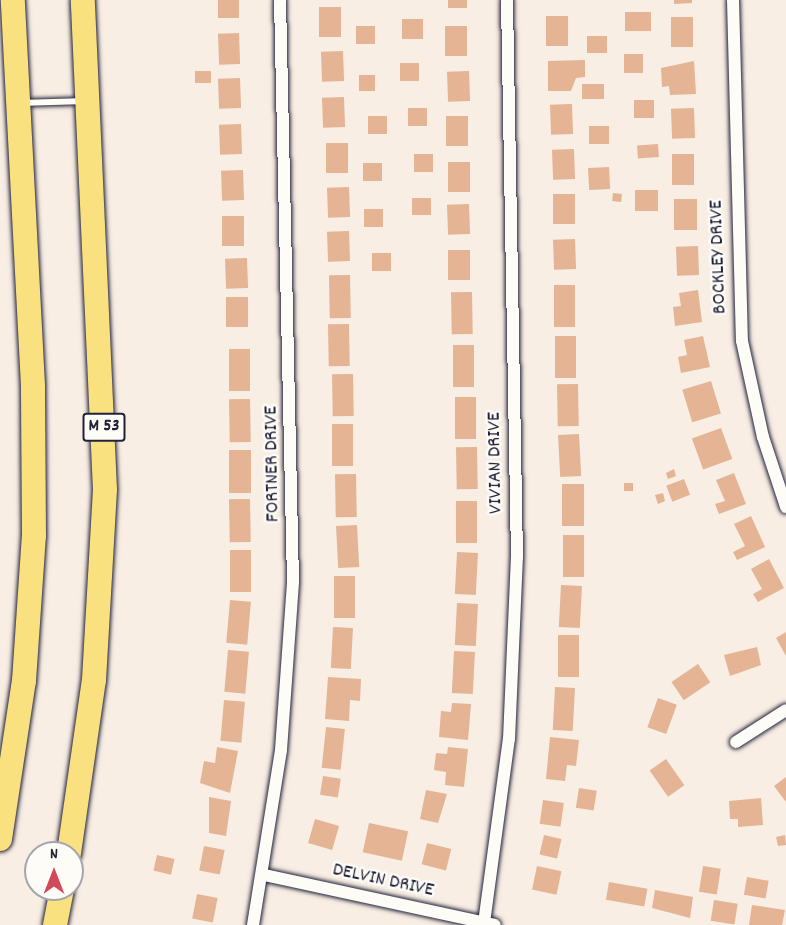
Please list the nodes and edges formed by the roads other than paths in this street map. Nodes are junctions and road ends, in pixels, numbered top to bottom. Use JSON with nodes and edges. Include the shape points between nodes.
{"nodes":[{"id":1,"x":13,"y":0,"type":"edge"},
{"id":2,"x":83,"y":0,"type":"edge"},
{"id":3,"x":280,"y":0,"type":"edge"},
{"id":4,"x":507,"y":0,"type":"edge"},
{"id":5,"x":733,"y":0,"type":"edge"},
{"id":6,"x":88,"y":101,"type":"junction"},
{"id":7,"x":18,"y":103,"type":"junction"},
{"id":8,"x":786,"y":507,"type":"edge"},
{"id":9,"x":786,"y":710,"type":"edge"},
{"id":10,"x":736,"y":742,"type":"dead end"},
{"id":11,"x":0,"y":839,"type":"edge"},
{"id":12,"x":71,"y":841,"type":"edge"},
{"id":13,"x":264,"y":875,"type":"junction"},
{"id":14,"x":60,"y":901,"type":"edge"},
{"id":15,"x":489,"y":924,"type":"edge"},
{"id":16,"x":55,"y":925,"type":"edge"},
{"id":17,"x":253,"y":925,"type":"edge"}],
"edges":[{"from":1,"to":7,"type":"highway"},
{"from":2,"to":6,"type":"highway","number":"M 53"},
{"from":3,"to":13,"type":"street","name":"FORTNER DRIVE","via":[[293,582],[281,750]]},
{"from":4,"to":15,"type":"street","name":"VIVIAN DRIVE","via":[[517,557],[508,739]]},
{"from":5,"to":8,"type":"street","name":"BOCKLEY DRIVE","via":[[742,341],[763,437]]},
{"from":6,"to":7,"type":"lane"},
{"from":6,"to":12,"type":"highway","number":"M 53","via":[[103,379],[104,538],[94,680]]},
{"from":7,"to":11,"type":"highway","via":[[33,386],[34,536],[24,681]]},
{"from":9,"to":10,"type":"street"},
{"from":13,"to":15,"type":"street","name":"DELVIN DRIVE"},
{"from":13,"to":17,"type":"street","name":"FORTNER DRIVE"},
{"from":14,"to":16,"type":"highway"}]}
